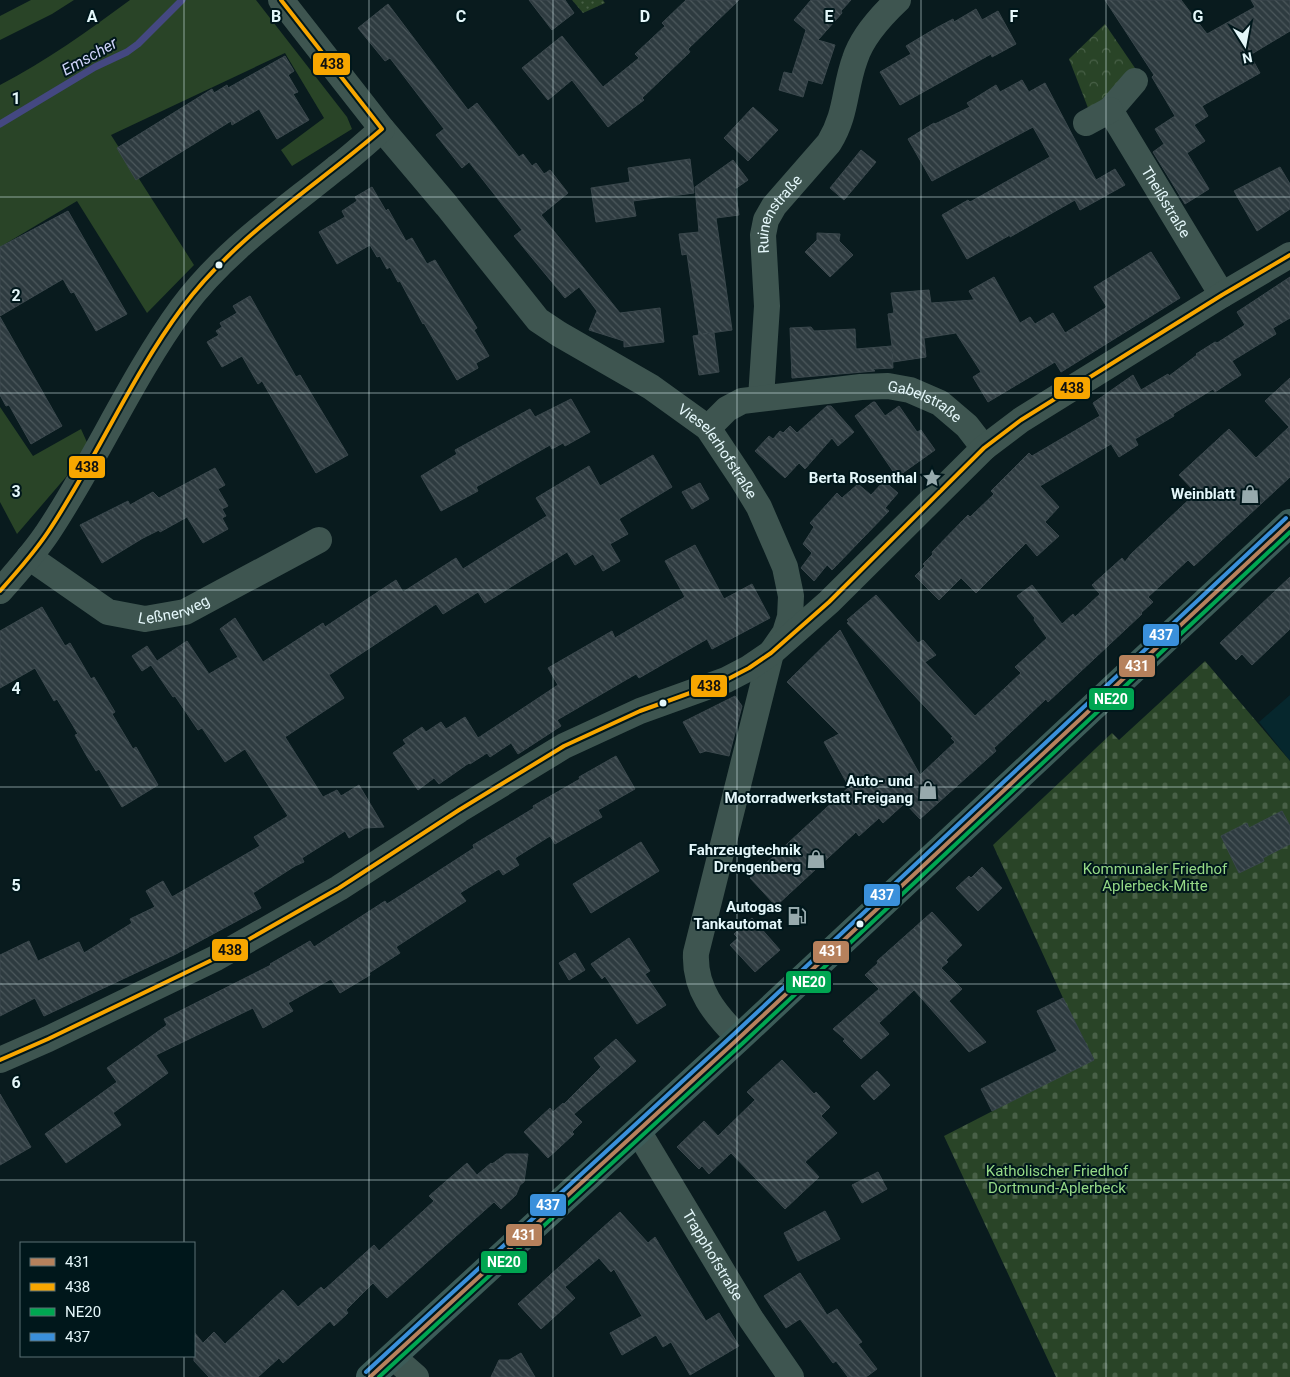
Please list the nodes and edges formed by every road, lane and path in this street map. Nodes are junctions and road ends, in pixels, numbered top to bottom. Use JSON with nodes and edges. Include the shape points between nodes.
{"nodes":[{"id":1,"x":281,"y":0,"type":"edge"},
{"id":2,"x":884,"y":4,"type":"edge"},
{"id":3,"x":1135,"y":81,"type":"dead end"},
{"id":4,"x":1110,"y":110,"type":"junction"},
{"id":5,"x":1086,"y":123,"type":"dead end"},
{"id":6,"x":382,"y":129,"type":"junction"},
{"id":7,"x":1290,"y":255,"type":"edge"},
{"id":8,"x":1222,"y":294,"type":"junction"},
{"id":9,"x":761,"y":398,"type":"junction"},
{"id":10,"x":708,"y":428,"type":"junction"},
{"id":11,"x":984,"y":448,"type":"junction"},
{"id":12,"x":1290,"y":523,"type":"edge"},
{"id":13,"x":318,"y":540,"type":"dead end"},
{"id":14,"x":29,"y":557,"type":"junction"},
{"id":15,"x":0,"y":591,"type":"edge"},
{"id":16,"x":771,"y":653,"type":"junction"},
{"id":17,"x":739,"y":1038,"type":"junction"},
{"id":18,"x":0,"y":1060,"type":"edge"},
{"id":19,"x":638,"y":1131,"type":"junction"},
{"id":20,"x":392,"y":1356,"type":"junction"},
{"id":21,"x":370,"y":1377,"type":"edge"},
{"id":22,"x":416,"y":1377,"type":"edge"},
{"id":23,"x":791,"y":1377,"type":"edge"}],
"edges":[{"from":1,"to":6,"type":"street","name":"Vieselerhofstraße"},
{"from":2,"to":9,"type":"street","name":"Ruinenstraße","via":[[855,58],[843,115],[836,131],[766,220],[762,235],[767,306]]},
{"from":3,"to":4,"type":"street"},
{"from":4,"to":5,"type":"street"},
{"from":4,"to":8,"type":"street","name":"Theißstraße"},
{"from":6,"to":10,"type":"street","name":"Vieselerhofstraße","via":[[538,320],[651,387]]},
{"from":6,"to":14,"type":"street","via":[[251,236],[198,288],[153,351],[48,533]]},
{"from":7,"to":8,"type":"street"},
{"from":8,"to":11,"type":"street","via":[[1021,420]]},
{"from":9,"to":10,"type":"street","via":[[742,401],[727,409]]},
{"from":9,"to":11,"type":"street","name":"Gabelstraße","via":[[861,387],[888,386],[910,390],[947,408]]},
{"from":10,"to":16,"type":"street","name":"Vieselerhofstraße","via":[[759,508],[785,567],[791,596],[790,617],[785,633]]},
{"from":11,"to":16,"type":"street","via":[[828,602]]},
{"from":12,"to":17,"type":"main road"},
{"from":13,"to":14,"type":"street","name":"Leßnerweg","via":[[186,612],[146,619],[108,612]]},
{"from":14,"to":15,"type":"street"},
{"from":16,"to":17,"type":"street","name":"Vieselerhofstraße","via":[[696,959],[699,986],[708,1003]]},
{"from":16,"to":18,"type":"street","via":[[726,680],[640,711],[564,746],[340,888],[216,958]]},
{"from":17,"to":19,"type":"main road"},
{"from":19,"to":20,"type":"main road"},
{"from":19,"to":23,"type":"street","name":"Trapphofstraße","via":[[751,1319]]},
{"from":20,"to":21,"type":"main road"},
{"from":20,"to":22,"type":"street"}]}
